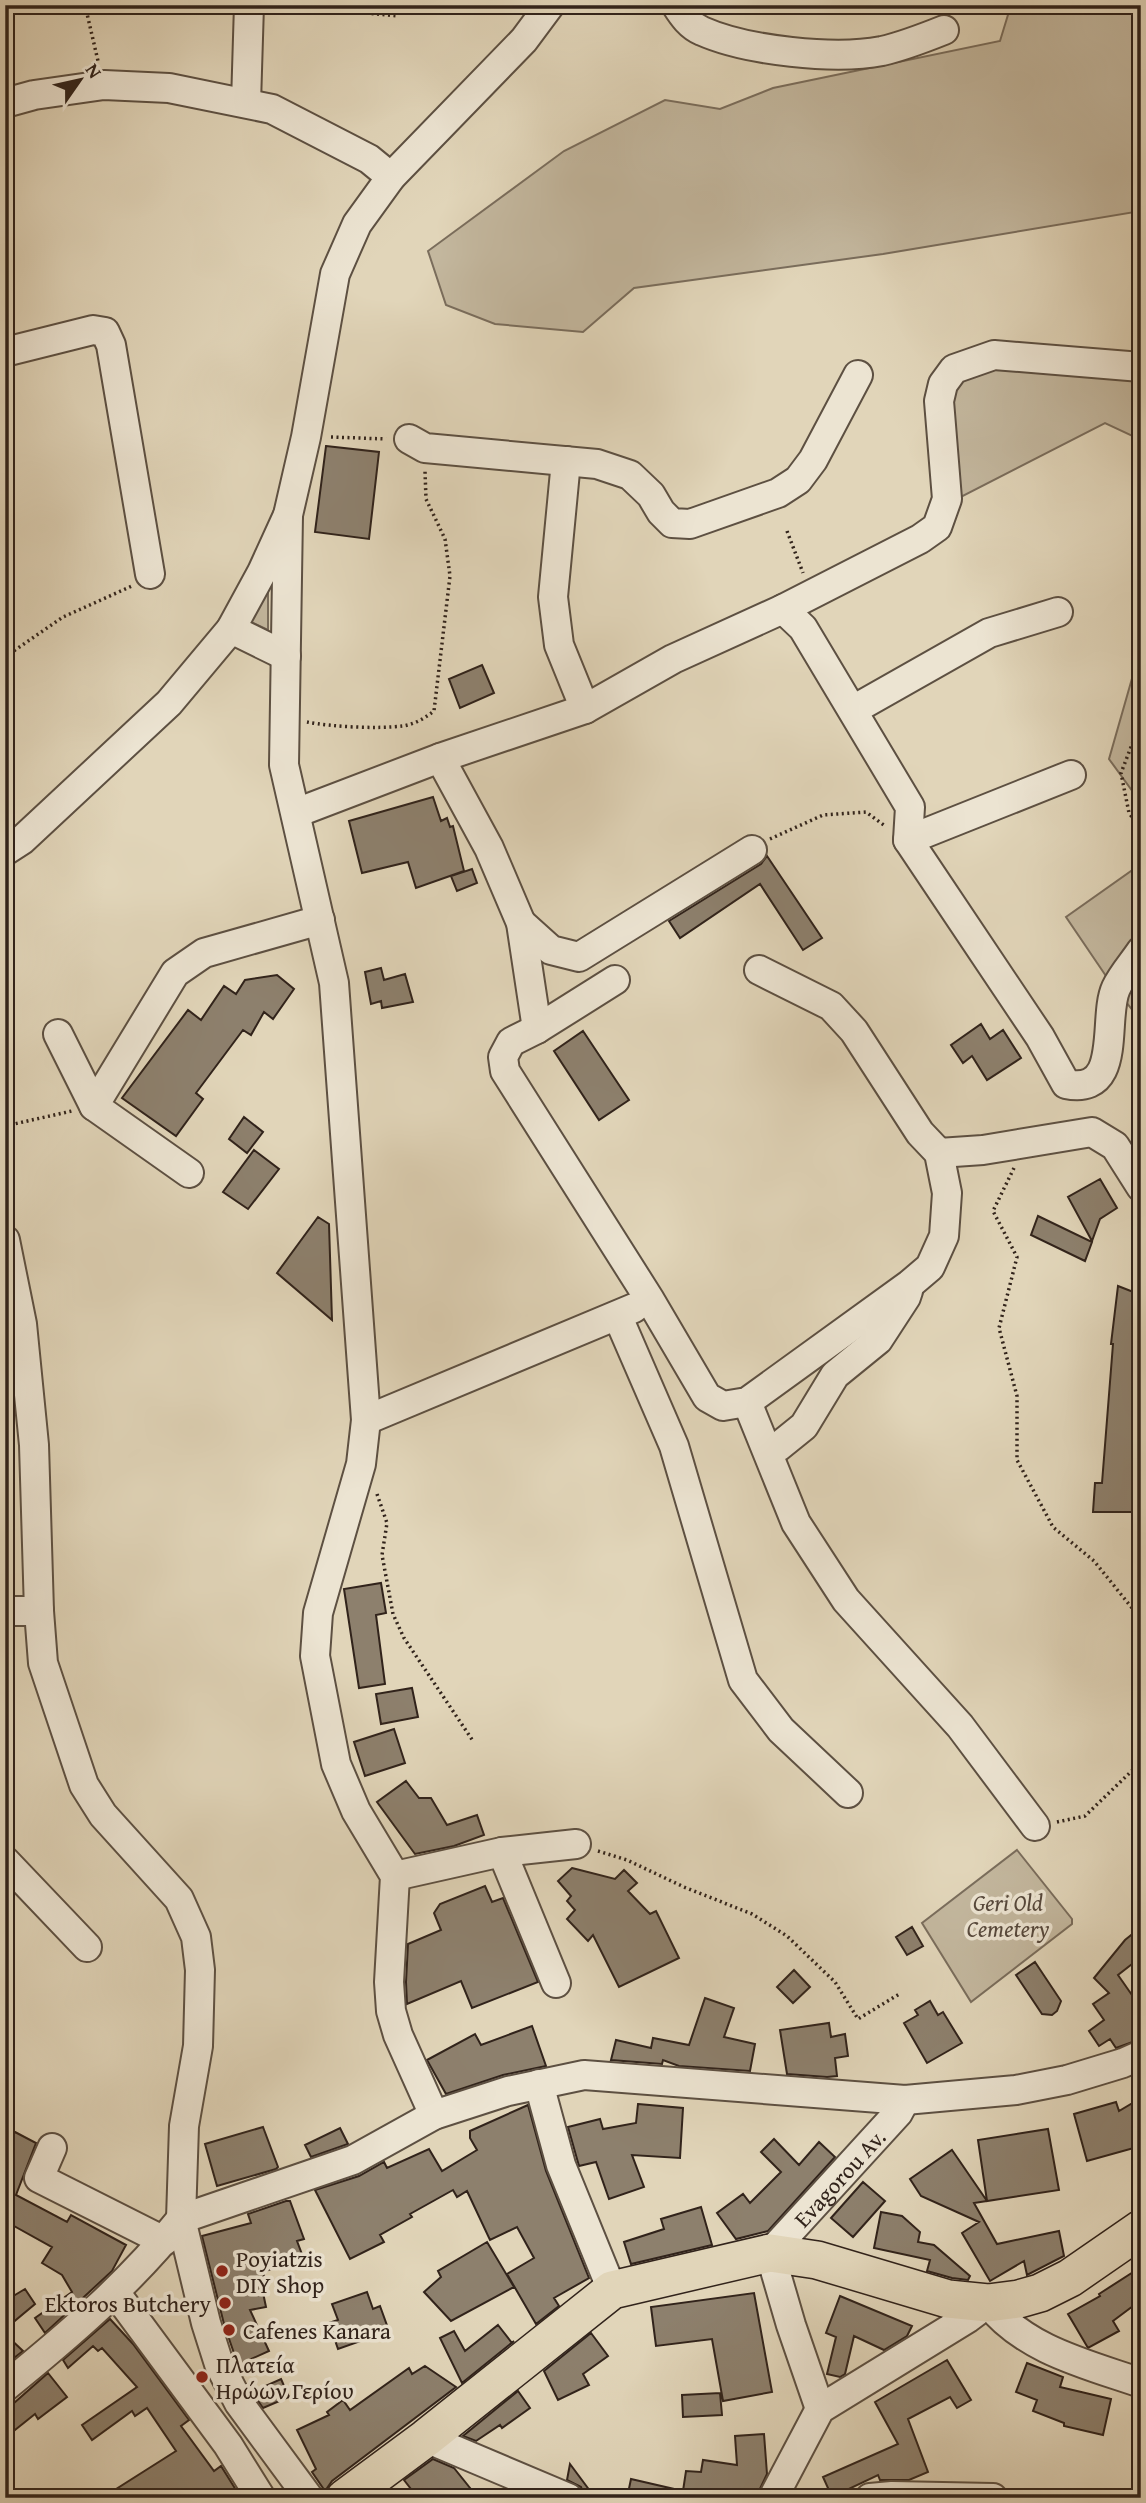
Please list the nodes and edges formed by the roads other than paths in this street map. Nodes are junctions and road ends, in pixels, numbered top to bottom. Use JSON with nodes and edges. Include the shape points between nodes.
{"nodes":[{"id":1,"x":249,"y":5,"type":"edge"},
{"id":2,"x":550,"y":5,"type":"edge"},
{"id":3,"x":676,"y":5,"type":"edge"},
{"id":4,"x":944,"y":30,"type":"dead end"},
{"id":5,"x":5,"y":103,"type":"edge"},
{"id":6,"x":246,"y":103,"type":"junction"},
{"id":7,"x":391,"y":177,"type":"junction"},
{"id":8,"x":5,"y":352,"type":"edge"},
{"id":9,"x":1141,"y":367,"type":"edge"},
{"id":10,"x":858,"y":375,"type":"dead end"},
{"id":11,"x":417,"y":443,"type":"road end"},
{"id":12,"x":566,"y":461,"type":"junction"},
{"id":13,"x":288,"y":515,"type":"junction"},
{"id":14,"x":150,"y":574,"type":"road end"},
{"id":15,"x":783,"y":609,"type":"junction"},
{"id":16,"x":1058,"y":612,"type":"dead end"},
{"id":17,"x":231,"y":629,"type":"junction"},
{"id":18,"x":286,"y":656,"type":"junction"},
{"id":19,"x":585,"y":709,"type":"junction"},
{"id":20,"x":853,"y":710,"type":"junction"},
{"id":21,"x":440,"y":758,"type":"junction"},
{"id":22,"x":1070,"y":775,"type":"dead end"},
{"id":23,"x":296,"y":813,"type":"junction"},
{"id":24,"x":908,"y":840,"type":"junction"},
{"id":25,"x":11,"y":844,"type":"edge"},
{"id":26,"x":752,"y":850,"type":"road end"},
{"id":27,"x":320,"y":920,"type":"junction"},
{"id":28,"x":521,"y":923,"type":"junction"},
{"id":29,"x":1141,"y":951,"type":"edge"},
{"id":30,"x":759,"y":970,"type":"dead end"},
{"id":31,"x":615,"y":980,"type":"dead end"},
{"id":32,"x":537,"y":1029,"type":"junction"},
{"id":33,"x":58,"y":1034,"type":"dead end"},
{"id":34,"x":94,"y":1106,"type":"junction"},
{"id":35,"x":939,"y":1153,"type":"junction"},
{"id":36,"x":189,"y":1173,"type":"dead end"},
{"id":37,"x":1141,"y":1188,"type":"edge"},
{"id":38,"x":5,"y":1240,"type":"edge"},
{"id":39,"x":910,"y":1284,"type":"junction"},
{"id":40,"x":650,"y":1300,"type":"junction"},
{"id":41,"x":618,"y":1317,"type":"junction"},
{"id":42,"x":747,"y":1402,"type":"junction"},
{"id":43,"x":366,"y":1420,"type":"junction"},
{"id":44,"x":778,"y":1447,"type":"dead end"},
{"id":45,"x":5,"y":1611,"type":"edge"},
{"id":46,"x":39,"y":1611,"type":"junction"},
{"id":47,"x":848,"y":1793,"type":"dead end"},
{"id":48,"x":1035,"y":1826,"type":"road end"},
{"id":49,"x":576,"y":1844,"type":"road end"},
{"id":50,"x":502,"y":1852,"type":"junction"},
{"id":51,"x":5,"y":1861,"type":"edge"},
{"id":52,"x":395,"y":1877,"type":"junction"},
{"id":53,"x":87,"y":1947,"type":"dead end"},
{"id":54,"x":556,"y":1983,"type":"dead end"},
{"id":55,"x":1141,"y":2055,"type":"edge"},
{"id":56,"x":539,"y":2084,"type":"junction"},
{"id":57,"x":905,"y":2100,"type":"junction"},
{"id":58,"x":434,"y":2115,"type":"junction"},
{"id":59,"x":52,"y":2148,"type":"dead end"},
{"id":60,"x":181,"y":2220,"type":"junction"},
{"id":61,"x":1141,"y":2229,"type":"edge"},
{"id":62,"x":164,"y":2241,"type":"junction"},
{"id":63,"x":770,"y":2253,"type":"junction"},
{"id":64,"x":612,"y":2290,"type":"junction"},
{"id":65,"x":120,"y":2298,"type":"junction"},
{"id":66,"x":988,"y":2302,"type":"junction"},
{"id":67,"x":1141,"y":2383,"type":"edge"},
{"id":68,"x":5,"y":2387,"type":"edge"},
{"id":69,"x":820,"y":2409,"type":"junction"},
{"id":70,"x":426,"y":2438,"type":"junction"},
{"id":71,"x":261,"y":2498,"type":"edge"},
{"id":72,"x":309,"y":2498,"type":"edge"},
{"id":73,"x":345,"y":2498,"type":"edge"},
{"id":74,"x":568,"y":2498,"type":"edge"},
{"id":75,"x":773,"y":2498,"type":"edge"},
{"id":76,"x":870,"y":2498,"type":"edge"},
{"id":77,"x":993,"y":2498,"type":"edge"}],
"edges":[{"from":1,"to":6,"type":"street"},
{"from":2,"to":7,"type":"street","via":[[524,40]]},
{"from":3,"to":4,"type":"street","via":[[685,19],[701,30],[812,55],[881,51]]},
{"from":5,"to":6,"type":"street","via":[[104,85],[169,88]]},
{"from":6,"to":7,"type":"street","via":[[272,108],[369,159]]},
{"from":7,"to":13,"type":"street","via":[[357,224],[335,274]]},
{"from":8,"to":14,"type":"street","via":[[93,330],[105,332],[111,345]]},
{"from":9,"to":15,"type":"street","via":[[994,355],[954,369],[943,384],[939,401],[947,499],[937,527]]},
{"from":10,"to":12,"type":"street","via":[[798,480],[778,493],[690,524],[672,523],[630,475],[597,464]]},
{"from":11,"to":12,"type":"street"},
{"from":12,"to":19,"type":"street","via":[[553,597],[559,645]]},
{"from":13,"to":17,"type":"street"},
{"from":13,"to":18,"type":"street"},
{"from":15,"to":19,"type":"street","via":[[673,659]]},
{"from":15,"to":20,"type":"street","via":[[803,628]]},
{"from":16,"to":20,"type":"street","via":[[989,633]]},
{"from":17,"to":18,"type":"street"},
{"from":17,"to":25,"type":"street","via":[[169,703]]},
{"from":18,"to":23,"type":"street","via":[[284,765]]},
{"from":19,"to":21,"type":"street"},
{"from":20,"to":24,"type":"street","via":[[910,807]]},
{"from":21,"to":23,"type":"street"},
{"from":21,"to":28,"type":"street","via":[[489,848]]},
{"from":22,"to":24,"type":"street"},
{"from":23,"to":27,"type":"street"},
{"from":24,"to":29,"type":"street","via":[[1040,1037],[1066,1084],[1079,1087],[1094,1081],[1106,1063],[1115,989]]},
{"from":26,"to":28,"type":"street","via":[[579,957],[551,950]]},
{"from":27,"to":34,"type":"street","via":[[204,953],[175,973]]},
{"from":27,"to":43,"type":"street","via":[[334,983]]},
{"from":28,"to":32,"type":"street"},
{"from":30,"to":35,"type":"street","via":[[831,1006],[854,1031],[920,1133]]},
{"from":31,"to":32,"type":"street"},
{"from":32,"to":40,"type":"street","via":[[511,1042],[503,1057],[505,1071]]},
{"from":33,"to":34,"type":"street"},
{"from":34,"to":36,"type":"street"},
{"from":35,"to":37,"type":"street","via":[[1092,1132],[1115,1146]]},
{"from":35,"to":39,"type":"street","via":[[947,1193],[944,1236],[930,1267]]},
{"from":38,"to":46,"type":"street","via":[[22,1324],[34,1445]]},
{"from":39,"to":42,"type":"street"},
{"from":39,"to":44,"type":"street","via":[[878,1340],[835,1376],[804,1426]]},
{"from":40,"to":41,"type":"street"},
{"from":40,"to":42,"type":"street","via":[[707,1397],[723,1406]]},
{"from":41,"to":43,"type":"street"},
{"from":41,"to":47,"type":"street","via":[[674,1446],[743,1679],[781,1730]]},
{"from":42,"to":48,"type":"street","via":[[796,1523],[846,1600],[960,1726]]},
{"from":43,"to":52,"type":"street","via":[[361,1464],[318,1613],[315,1656],[336,1764],[356,1811]]},
{"from":45,"to":46,"type":"street"},
{"from":46,"to":60,"type":"street","via":[[43,1663],[84,1786],[103,1815],[179,1899],[196,1937],[201,1970],[198,2046],[184,2126]]},
{"from":49,"to":50,"type":"street"},
{"from":50,"to":52,"type":"street"},
{"from":50,"to":54,"type":"street"},
{"from":51,"to":53,"type":"street"},
{"from":52,"to":58,"type":"street","via":[[391,2011]]},
{"from":55,"to":57,"type":"street","via":[[1068,2080],[1016,2090]]},
{"from":56,"to":57,"type":"street","via":[[584,2075]]},
{"from":56,"to":58,"type":"street"},
{"from":56,"to":64,"type":"street","via":[[561,2165]]},
{"from":57,"to":63,"type":"street","name":"Evagorou Av."},
{"from":58,"to":60,"type":"street","via":[[354,2160]]},
{"from":59,"to":62,"type":"street","via":[[39,2178]]},
{"from":60,"to":62,"type":"street"},
{"from":60,"to":72,"type":"street","via":[[219,2364],[239,2403]]},
{"from":61,"to":66,"type":"main road","via":[[1040,2293]]},
{"from":62,"to":65,"type":"street"},
{"from":63,"to":64,"type":"main road"},
{"from":63,"to":66,"type":"main road","via":[[817,2260],[948,2299]]},
{"from":63,"to":69,"type":"street"},
{"from":64,"to":70,"type":"main road"},
{"from":65,"to":68,"type":"street"},
{"from":65,"to":71,"type":"street","via":[[228,2445]]},
{"from":66,"to":67,"type":"street","via":[[1003,2321],[1030,2340]]},
{"from":66,"to":69,"type":"street"},
{"from":69,"to":75,"type":"street"},
{"from":70,"to":73,"type":"main road"},
{"from":70,"to":74,"type":"street"},
{"from":76,"to":77,"type":"street"}]}
